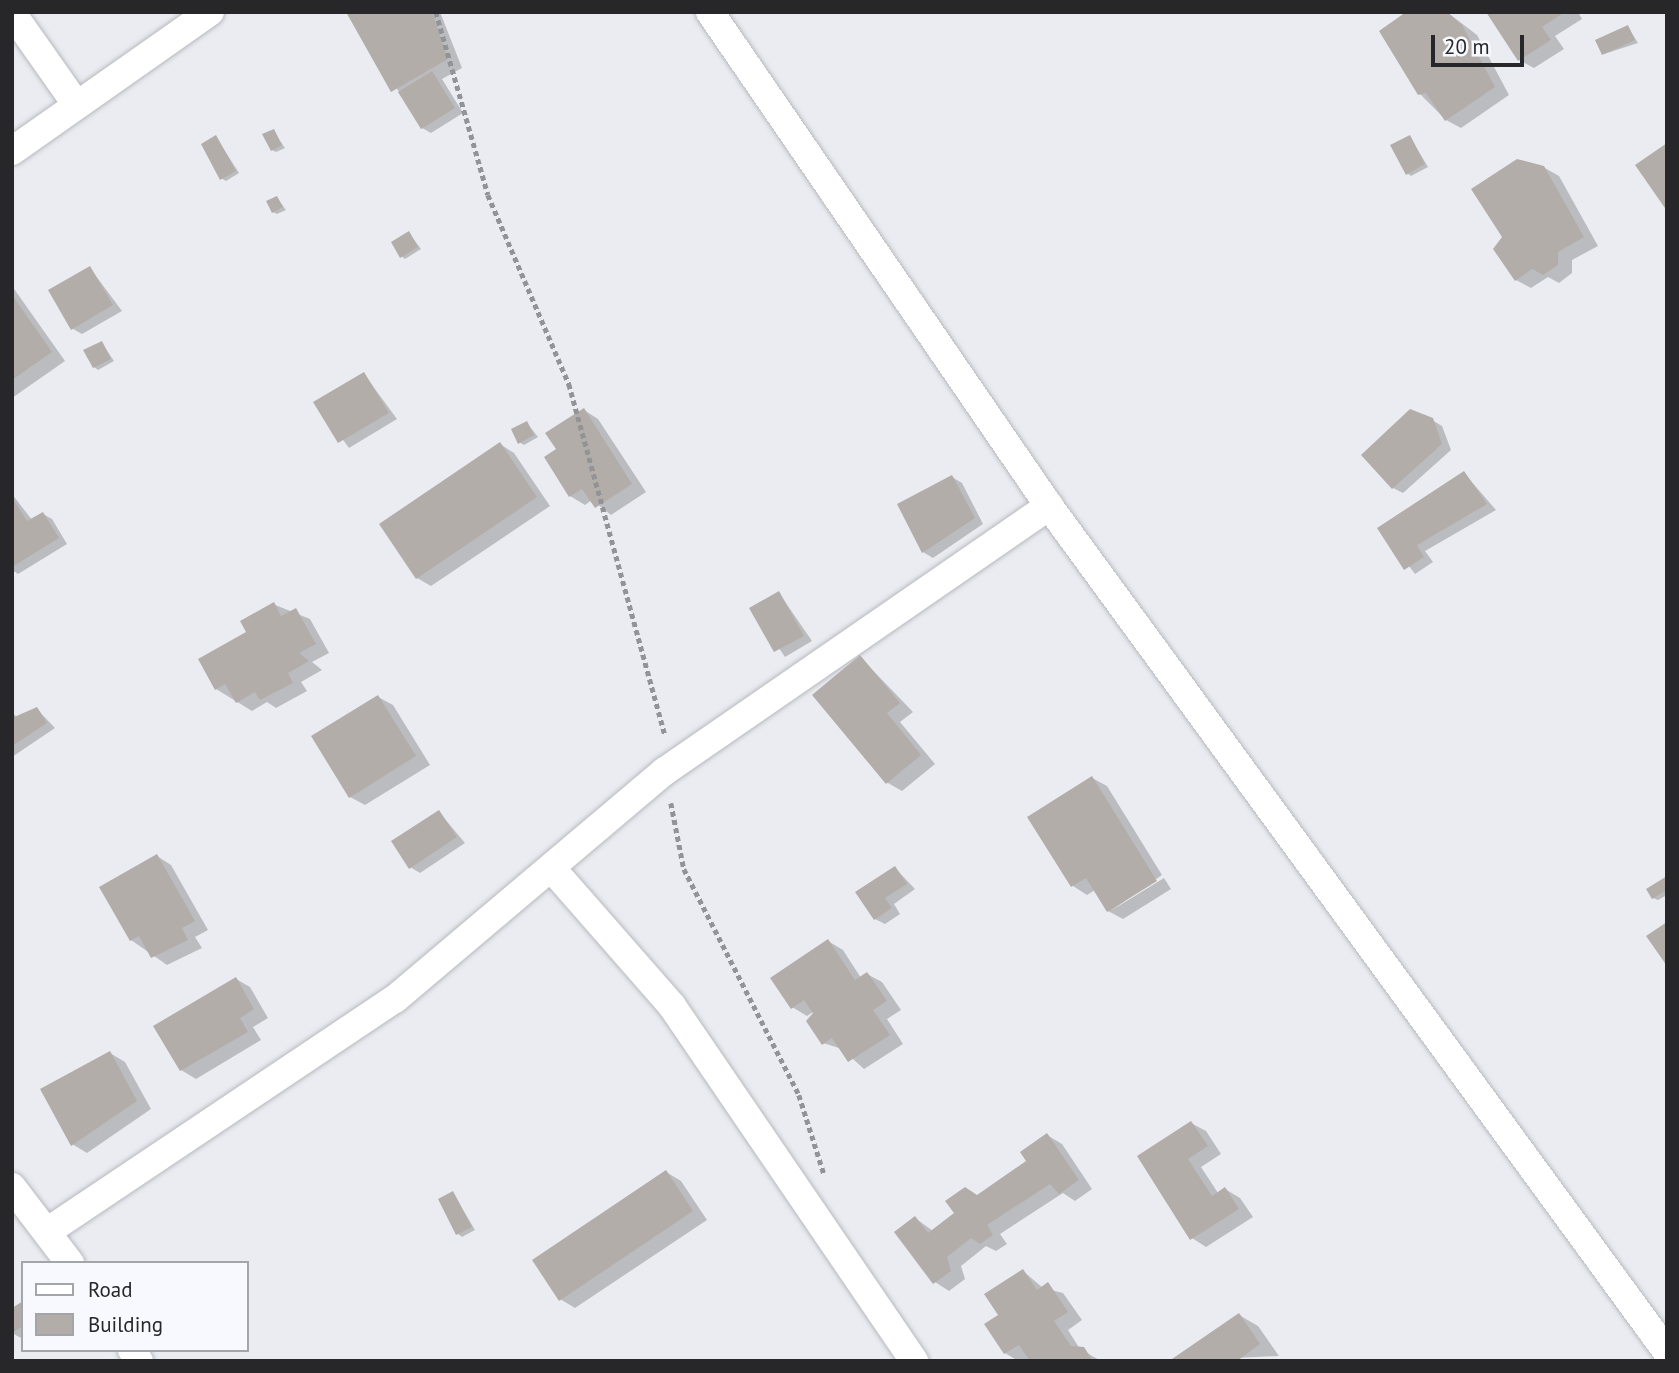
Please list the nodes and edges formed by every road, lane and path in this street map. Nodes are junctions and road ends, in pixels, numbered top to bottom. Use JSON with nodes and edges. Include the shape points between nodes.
{"nodes":[{"id":1,"x":210,"y":12,"type":"edge"},
{"id":2,"x":436,"y":12,"type":"edge"},
{"id":3,"x":710,"y":12,"type":"edge"},
{"id":4,"x":12,"y":13,"type":"edge"},
{"id":5,"x":76,"y":104,"type":"junction"},
{"id":6,"x":12,"y":151,"type":"edge"},
{"id":7,"x":1049,"y":506,"type":"junction"},
{"id":8,"x":665,"y":771,"type":"junction"},
{"id":9,"x":554,"y":871,"type":"junction"},
{"id":10,"x":12,"y":1187,"type":"edge"},
{"id":11,"x":829,"y":1189,"type":"dead end"},
{"id":12,"x":48,"y":1231,"type":"junction"},
{"id":13,"x":69,"y":1261,"type":"edge"},
{"id":14,"x":1667,"y":1352,"type":"edge"},
{"id":15,"x":914,"y":1361,"type":"edge"}],
"edges":[{"from":1,"to":5,"type":"street"},
{"from":2,"to":8,"type":"path","via":[[488,195],[569,383],[665,730]]},
{"from":3,"to":7,"type":"street"},
{"from":4,"to":5,"type":"street"},
{"from":5,"to":6,"type":"street"},
{"from":7,"to":8,"type":"street"},
{"from":7,"to":14,"type":"street"},
{"from":8,"to":9,"type":"street"},
{"from":8,"to":11,"type":"path","via":[[684,869],[799,1095]]},
{"from":9,"to":12,"type":"street","via":[[515,892],[395,999]]},
{"from":9,"to":15,"type":"street","via":[[673,1006]]},
{"from":10,"to":12,"type":"street"},
{"from":12,"to":13,"type":"street"}]}
